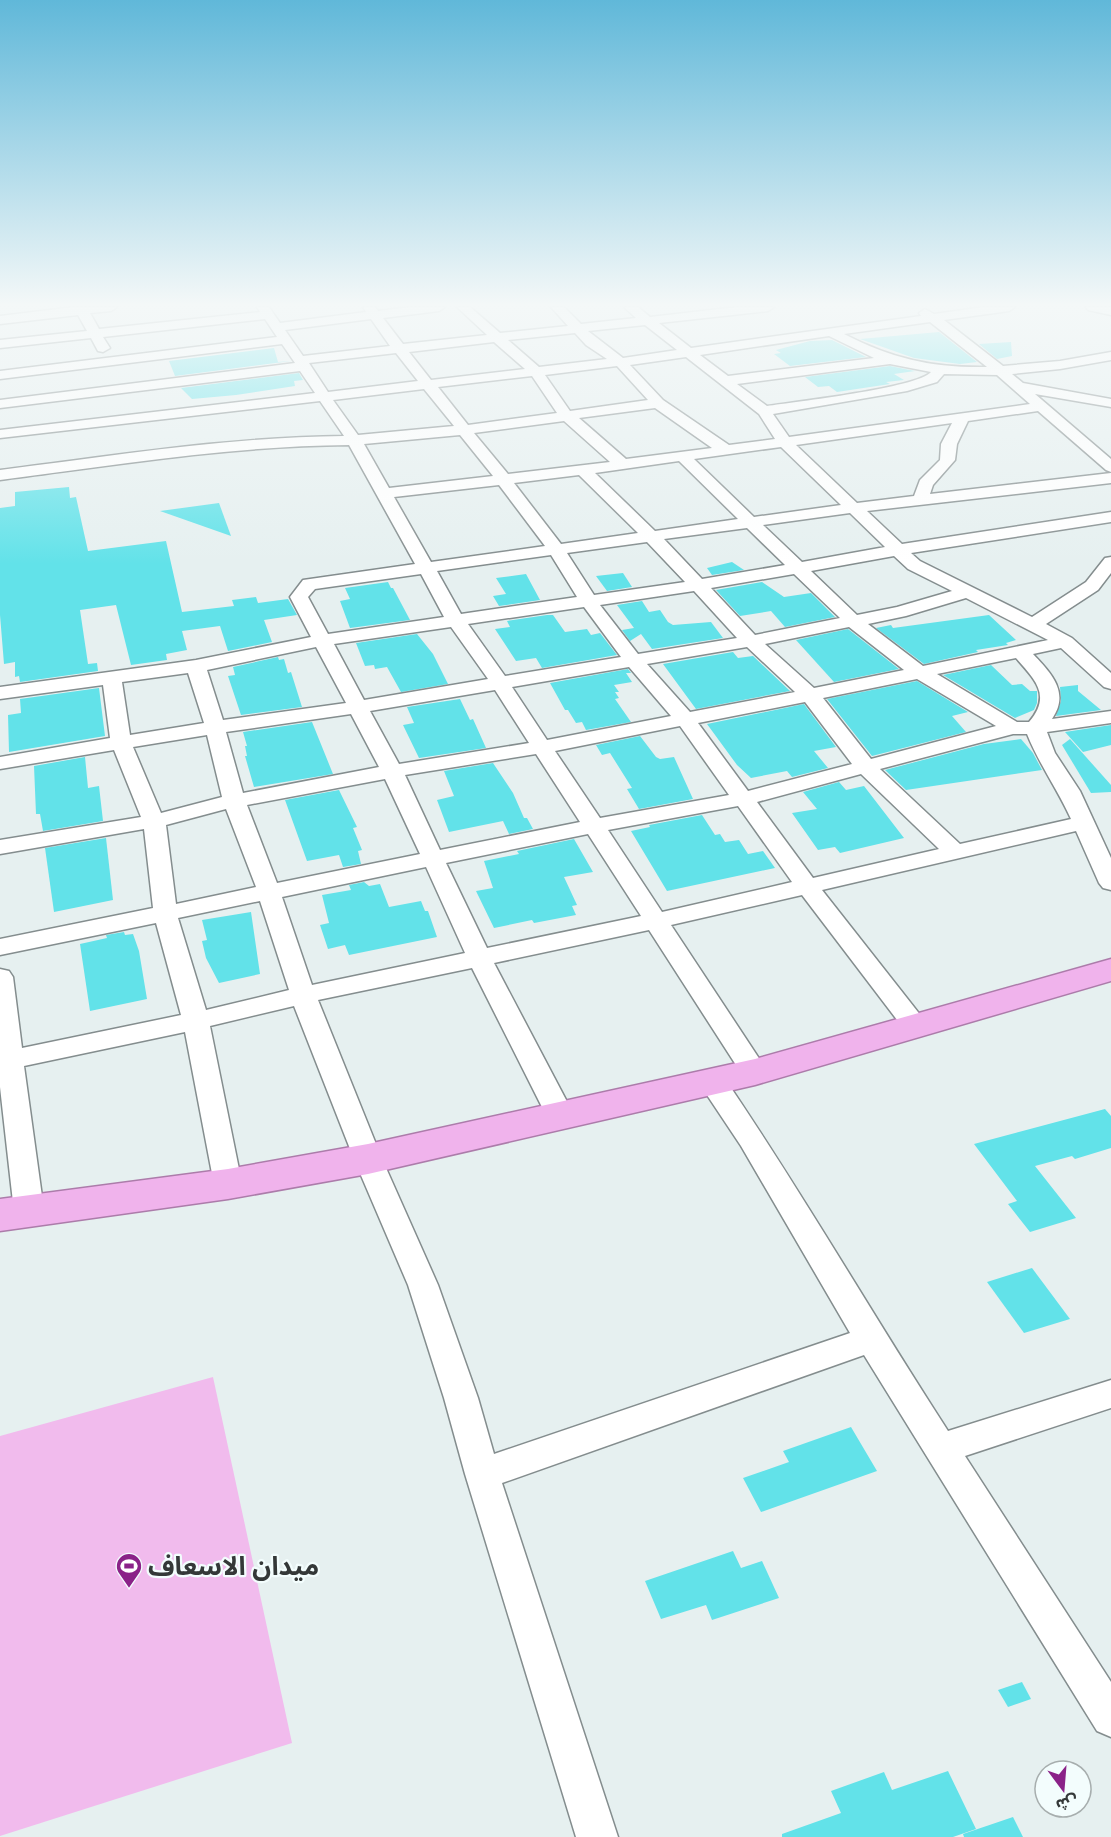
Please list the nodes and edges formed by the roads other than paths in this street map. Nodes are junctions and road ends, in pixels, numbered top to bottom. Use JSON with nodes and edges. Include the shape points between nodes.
{"nodes":[{"id":1,"x":127,"y":393,"type":"edge"},
{"id":2,"x":176,"y":393,"type":"edge"},
{"id":3,"x":322,"y":393,"type":"edge"},
{"id":4,"x":371,"y":393,"type":"edge"},
{"id":5,"x":434,"y":393,"type":"edge"},
{"id":6,"x":550,"y":393,"type":"edge"},
{"id":7,"x":648,"y":393,"type":"edge"},
{"id":8,"x":740,"y":393,"type":"edge"},
{"id":9,"x":873,"y":393,"type":"edge"},
{"id":10,"x":1027,"y":393,"type":"edge"},
{"id":11,"x":1054,"y":393,"type":"edge"},
{"id":12,"x":325,"y":398,"type":"junction"},
{"id":13,"x":132,"y":403,"type":"junction"},
{"id":14,"x":1111,"y":403,"type":"edge"},
{"id":15,"x":0,"y":404,"type":"edge"},
{"id":16,"x":658,"y":404,"type":"junction"},
{"id":17,"x":1039,"y":406,"type":"junction"},
{"id":18,"x":764,"y":411,"type":"junction"},
{"id":19,"x":566,"y":415,"type":"junction"},
{"id":20,"x":962,"y":419,"type":"junction"},
{"id":21,"x":464,"y":430,"type":"junction"},
{"id":22,"x":0,"y":434,"type":"edge"},
{"id":23,"x":354,"y":440,"type":"junction"},
{"id":24,"x":785,"y":443,"type":"junction"},
{"id":25,"x":151,"y":446,"type":"junction"},
{"id":26,"x":728,"y":450,"type":"junction"},
{"id":27,"x":682,"y":456,"type":"junction"},
{"id":28,"x":622,"y":464,"type":"junction"},
{"id":29,"x":1111,"y":467,"type":"edge"},
{"id":30,"x":583,"y":470,"type":"junction"},
{"id":31,"x":0,"y":475,"type":"edge"},
{"id":32,"x":1111,"y":478,"type":"edge"},
{"id":33,"x":504,"y":480,"type":"junction"},
{"id":34,"x":383,"y":494,"type":"junction"},
{"id":35,"x":922,"y":500,"type":"junction"},
{"id":36,"x":852,"y":508,"type":"junction"},
{"id":37,"x":1111,"y":517,"type":"edge"},
{"id":38,"x":752,"y":522,"type":"junction"},
{"id":39,"x":651,"y":536,"type":"junction"},
{"id":40,"x":556,"y":549,"type":"junction"},
{"id":41,"x":896,"y":550,"type":"junction"},
{"id":42,"x":1111,"y":562,"type":"edge"},
{"id":43,"x":798,"y":568,"type":"junction"},
{"id":44,"x":426,"y":569,"type":"junction"},
{"id":45,"x":699,"y":585,"type":"junction"},
{"id":46,"x":966,"y":592,"type":"junction"},
{"id":47,"x":589,"y":602,"type":"junction"},
{"id":48,"x":456,"y":621,"type":"junction"},
{"id":49,"x":854,"y":621,"type":"junction"},
{"id":50,"x":1033,"y":624,"type":"junction"},
{"id":51,"x":324,"y":640,"type":"junction"},
{"id":52,"x":751,"y":641,"type":"junction"},
{"id":53,"x":1065,"y":642,"type":"junction"},
{"id":54,"x":1020,"y":651,"type":"junction"},
{"id":55,"x":632,"y":659,"type":"junction"},
{"id":56,"x":196,"y":666,"type":"junction"},
{"id":57,"x":918,"y":671,"type":"junction"},
{"id":58,"x":112,"y":677,"type":"junction"},
{"id":59,"x":500,"y":683,"type":"junction"},
{"id":60,"x":1111,"y":683,"type":"edge"},
{"id":61,"x":0,"y":693,"type":"edge"},
{"id":62,"x":810,"y":695,"type":"junction"},
{"id":63,"x":358,"y":707,"type":"junction"},
{"id":64,"x":1111,"y":717,"type":"edge"},
{"id":65,"x":685,"y":719,"type":"junction"},
{"id":66,"x":215,"y":727,"type":"junction"},
{"id":67,"x":1013,"y":728,"type":"junction"},
{"id":68,"x":1035,"y":728,"type":"junction"},
{"id":69,"x":121,"y":743,"type":"junction"},
{"id":70,"x":541,"y":747,"type":"junction"},
{"id":71,"x":0,"y":763,"type":"edge"},
{"id":72,"x":866,"y":767,"type":"junction"},
{"id":73,"x":392,"y":771,"type":"junction"},
{"id":74,"x":742,"y":799,"type":"junction"},
{"id":75,"x":234,"y":801,"type":"junction"},
{"id":76,"x":154,"y":821,"type":"junction"},
{"id":77,"x":594,"y":826,"type":"junction"},
{"id":78,"x":1095,"y":834,"type":"edge"},
{"id":79,"x":0,"y":847,"type":"edge"},
{"id":80,"x":954,"y":851,"type":"junction"},
{"id":81,"x":432,"y":859,"type":"junction"},
{"id":82,"x":1111,"y":883,"type":"edge"},
{"id":83,"x":807,"y":886,"type":"junction"},
{"id":84,"x":269,"y":892,"type":"junction"},
{"id":85,"x":165,"y":913,"type":"junction"},
{"id":86,"x":655,"y":921,"type":"junction"},
{"id":87,"x":0,"y":947,"type":"edge"},
{"id":88,"x":480,"y":959,"type":"junction"},
{"id":89,"x":1111,"y":970,"type":"edge"},
{"id":90,"x":0,"y":977,"type":"edge"},
{"id":91,"x":303,"y":994,"type":"junction"},
{"id":92,"x":196,"y":1021,"type":"junction"},
{"id":93,"x":916,"y":1027,"type":"junction"},
{"id":94,"x":5,"y":1061,"type":"edge"},
{"id":95,"x":755,"y":1072,"type":"junction"},
{"id":96,"x":713,"y":1083,"type":"junction"},
{"id":97,"x":560,"y":1115,"type":"junction"},
{"id":98,"x":368,"y":1158,"type":"junction"},
{"id":99,"x":228,"y":1184,"type":"junction"},
{"id":100,"x":15,"y":1213,"type":"edge"},
{"id":101,"x":871,"y":1339,"type":"junction"},
{"id":102,"x":1111,"y":1394,"type":"edge"},
{"id":103,"x":941,"y":1449,"type":"junction"},
{"id":104,"x":482,"y":1474,"type":"junction"},
{"id":105,"x":1111,"y":1717,"type":"edge"},
{"id":106,"x":597,"y":1837,"type":"edge"}],
"edges":[{"from":1,"to":13,"type":"street"},
{"from":2,"to":13,"type":"street"},
{"from":3,"to":12,"type":"street"},
{"from":4,"to":12,"type":"street"},
{"from":5,"to":21,"type":"street"},
{"from":6,"to":19,"type":"street"},
{"from":7,"to":16,"type":"street"},
{"from":8,"to":18,"type":"street"},
{"from":9,"to":18,"type":"street"},
{"from":10,"to":17,"type":"street"},
{"from":11,"to":14,"type":"street"},
{"from":12,"to":13,"type":"street"},
{"from":12,"to":23,"type":"street"},
{"from":13,"to":15,"type":"street"},
{"from":13,"to":22,"type":"street"},
{"from":13,"to":25,"type":"street"},
{"from":16,"to":19,"type":"street"},
{"from":16,"to":26,"type":"street"},
{"from":17,"to":20,"type":"street"},
{"from":17,"to":29,"type":"street"},
{"from":18,"to":24,"type":"street"},
{"from":19,"to":21,"type":"street"},
{"from":19,"to":28,"type":"street"},
{"from":20,"to":24,"type":"street"},
{"from":20,"to":35,"type":"street","via":[[948,446],[947,461],[925,484]]},
{"from":21,"to":23,"type":"street"},
{"from":21,"to":33,"type":"street"},
{"from":23,"to":25,"type":"street"},
{"from":23,"to":34,"type":"street"},
{"from":24,"to":26,"type":"street"},
{"from":24,"to":36,"type":"street"},
{"from":25,"to":31,"type":"street"},
{"from":26,"to":27,"type":"street"},
{"from":27,"to":28,"type":"street"},
{"from":27,"to":38,"type":"street"},
{"from":28,"to":30,"type":"street"},
{"from":30,"to":33,"type":"street"},
{"from":30,"to":39,"type":"street"},
{"from":32,"to":35,"type":"street"},
{"from":33,"to":34,"type":"street"},
{"from":33,"to":40,"type":"street"},
{"from":34,"to":44,"type":"street"},
{"from":35,"to":36,"type":"street"},
{"from":36,"to":38,"type":"street"},
{"from":36,"to":41,"type":"street"},
{"from":37,"to":41,"type":"street"},
{"from":38,"to":39,"type":"street"},
{"from":38,"to":43,"type":"street"},
{"from":39,"to":40,"type":"street"},
{"from":39,"to":45,"type":"street"},
{"from":40,"to":44,"type":"street"},
{"from":40,"to":47,"type":"street"},
{"from":41,"to":43,"type":"street"},
{"from":41,"to":46,"type":"street","via":[[931,575]]},
{"from":42,"to":50,"type":"street","via":[[1079,597]]},
{"from":43,"to":45,"type":"street"},
{"from":43,"to":49,"type":"street"},
{"from":44,"to":48,"type":"street"},
{"from":44,"to":51,"type":"street","via":[[309,584],[299,597]]},
{"from":45,"to":47,"type":"street"},
{"from":45,"to":52,"type":"street"},
{"from":46,"to":49,"type":"street"},
{"from":46,"to":50,"type":"street"},
{"from":47,"to":48,"type":"street"},
{"from":47,"to":55,"type":"street"},
{"from":48,"to":51,"type":"street"},
{"from":48,"to":59,"type":"street"},
{"from":49,"to":52,"type":"street"},
{"from":49,"to":57,"type":"street"},
{"from":50,"to":53,"type":"street"},
{"from":51,"to":56,"type":"street"},
{"from":51,"to":63,"type":"street"},
{"from":52,"to":55,"type":"street"},
{"from":52,"to":62,"type":"street"},
{"from":53,"to":54,"type":"street"},
{"from":53,"to":60,"type":"street"},
{"from":54,"to":57,"type":"street"},
{"from":54,"to":68,"type":"street","via":[[1042,676],[1050,693],[1050,707]]},
{"from":55,"to":59,"type":"street"},
{"from":55,"to":65,"type":"street"},
{"from":56,"to":58,"type":"street"},
{"from":56,"to":66,"type":"street"},
{"from":57,"to":62,"type":"street"},
{"from":57,"to":67,"type":"street"},
{"from":58,"to":61,"type":"street"},
{"from":58,"to":69,"type":"street"},
{"from":59,"to":63,"type":"street"},
{"from":59,"to":70,"type":"street"},
{"from":62,"to":65,"type":"street"},
{"from":62,"to":72,"type":"street"},
{"from":63,"to":66,"type":"street"},
{"from":63,"to":73,"type":"street"},
{"from":64,"to":68,"type":"street"},
{"from":65,"to":70,"type":"street"},
{"from":65,"to":74,"type":"street"},
{"from":66,"to":69,"type":"street"},
{"from":66,"to":75,"type":"street"},
{"from":67,"to":68,"type":"street"},
{"from":67,"to":72,"type":"street"},
{"from":68,"to":78,"type":"street","via":[[1045,753]]},
{"from":69,"to":71,"type":"street"},
{"from":69,"to":76,"type":"street"},
{"from":70,"to":73,"type":"street"},
{"from":70,"to":77,"type":"street"},
{"from":72,"to":74,"type":"street"},
{"from":72,"to":80,"type":"street"},
{"from":73,"to":75,"type":"street"},
{"from":73,"to":81,"type":"street"},
{"from":74,"to":77,"type":"street"},
{"from":74,"to":83,"type":"street"},
{"from":75,"to":76,"type":"street"},
{"from":75,"to":84,"type":"street"},
{"from":76,"to":79,"type":"street"},
{"from":76,"to":85,"type":"street"},
{"from":77,"to":81,"type":"street"},
{"from":77,"to":86,"type":"street"},
{"from":78,"to":80,"type":"street"},
{"from":78,"to":82,"type":"street"},
{"from":80,"to":83,"type":"street"},
{"from":81,"to":84,"type":"street"},
{"from":81,"to":88,"type":"street"},
{"from":83,"to":86,"type":"street"},
{"from":83,"to":93,"type":"street"},
{"from":84,"to":85,"type":"street"},
{"from":84,"to":91,"type":"street"},
{"from":85,"to":87,"type":"street"},
{"from":85,"to":92,"type":"street"},
{"from":86,"to":88,"type":"street"},
{"from":86,"to":95,"type":"street"},
{"from":88,"to":91,"type":"street"},
{"from":88,"to":97,"type":"street"},
{"from":89,"to":93,"type":"highway"},
{"from":90,"to":94,"type":"street"},
{"from":91,"to":92,"type":"street"},
{"from":91,"to":98,"type":"street"},
{"from":92,"to":94,"type":"street"},
{"from":92,"to":99,"type":"street"},
{"from":93,"to":95,"type":"highway"},
{"from":94,"to":100,"type":"street"},
{"from":95,"to":96,"type":"highway"},
{"from":96,"to":97,"type":"highway"},
{"from":96,"to":101,"type":"street"},
{"from":97,"to":98,"type":"highway"},
{"from":98,"to":99,"type":"highway"},
{"from":98,"to":104,"type":"street","via":[[423,1285]]},
{"from":99,"to":100,"type":"highway"},
{"from":101,"to":103,"type":"street"},
{"from":101,"to":104,"type":"street"},
{"from":102,"to":103,"type":"street"},
{"from":103,"to":105,"type":"street"},
{"from":104,"to":106,"type":"street"}]}
